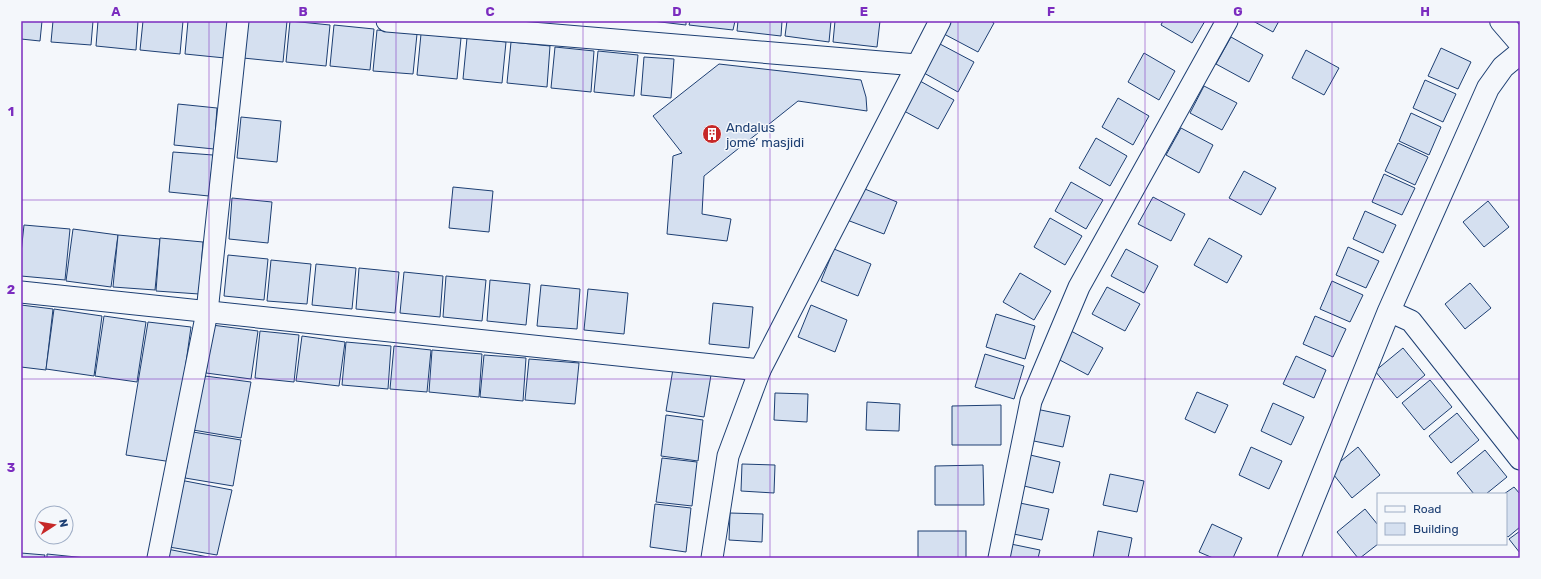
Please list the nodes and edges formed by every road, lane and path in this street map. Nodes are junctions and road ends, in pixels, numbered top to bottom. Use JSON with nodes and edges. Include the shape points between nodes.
{"nodes":[{"id":1,"x":238,"y":21,"type":"edge"},
{"id":2,"x":387,"y":21,"type":"edge"},
{"id":3,"x":940,"y":21,"type":"edge"},
{"id":4,"x":1227,"y":21,"type":"edge"},
{"id":5,"x":1501,"y":21,"type":"edge"},
{"id":6,"x":1520,"y":43,"type":"edge"},
{"id":7,"x":1520,"y":53,"type":"edge"},
{"id":8,"x":917,"y":65,"type":"junction"},
{"id":9,"x":21,"y":292,"type":"edge"},
{"id":10,"x":1389,"y":311,"type":"junction"},
{"id":11,"x":207,"y":312,"type":"junction"},
{"id":12,"x":760,"y":370,"type":"junction"},
{"id":13,"x":1520,"y":458,"type":"edge"},
{"id":14,"x":158,"y":558,"type":"edge"},
{"id":15,"x":712,"y":558,"type":"edge"},
{"id":16,"x":1000,"y":558,"type":"edge"},
{"id":17,"x":1289,"y":558,"type":"edge"}],
"edges":[{"from":1,"to":11,"type":"street"},
{"from":2,"to":8,"type":"street"},
{"from":3,"to":8,"type":"street"},
{"from":4,"to":16,"type":"street","via":[[1079,287],[1031,401]]},
{"from":5,"to":6,"type":"main road"},
{"from":7,"to":10,"type":"main road","via":[[1503,67],[1488,88]]},
{"from":8,"to":12,"type":"street"},
{"from":9,"to":11,"type":"street"},
{"from":10,"to":13,"type":"street","via":[[1411,321]]},
{"from":10,"to":17,"type":"main road"},
{"from":11,"to":12,"type":"street"},
{"from":11,"to":14,"type":"street"},
{"from":12,"to":15,"type":"street","via":[[728,456]]}]}
